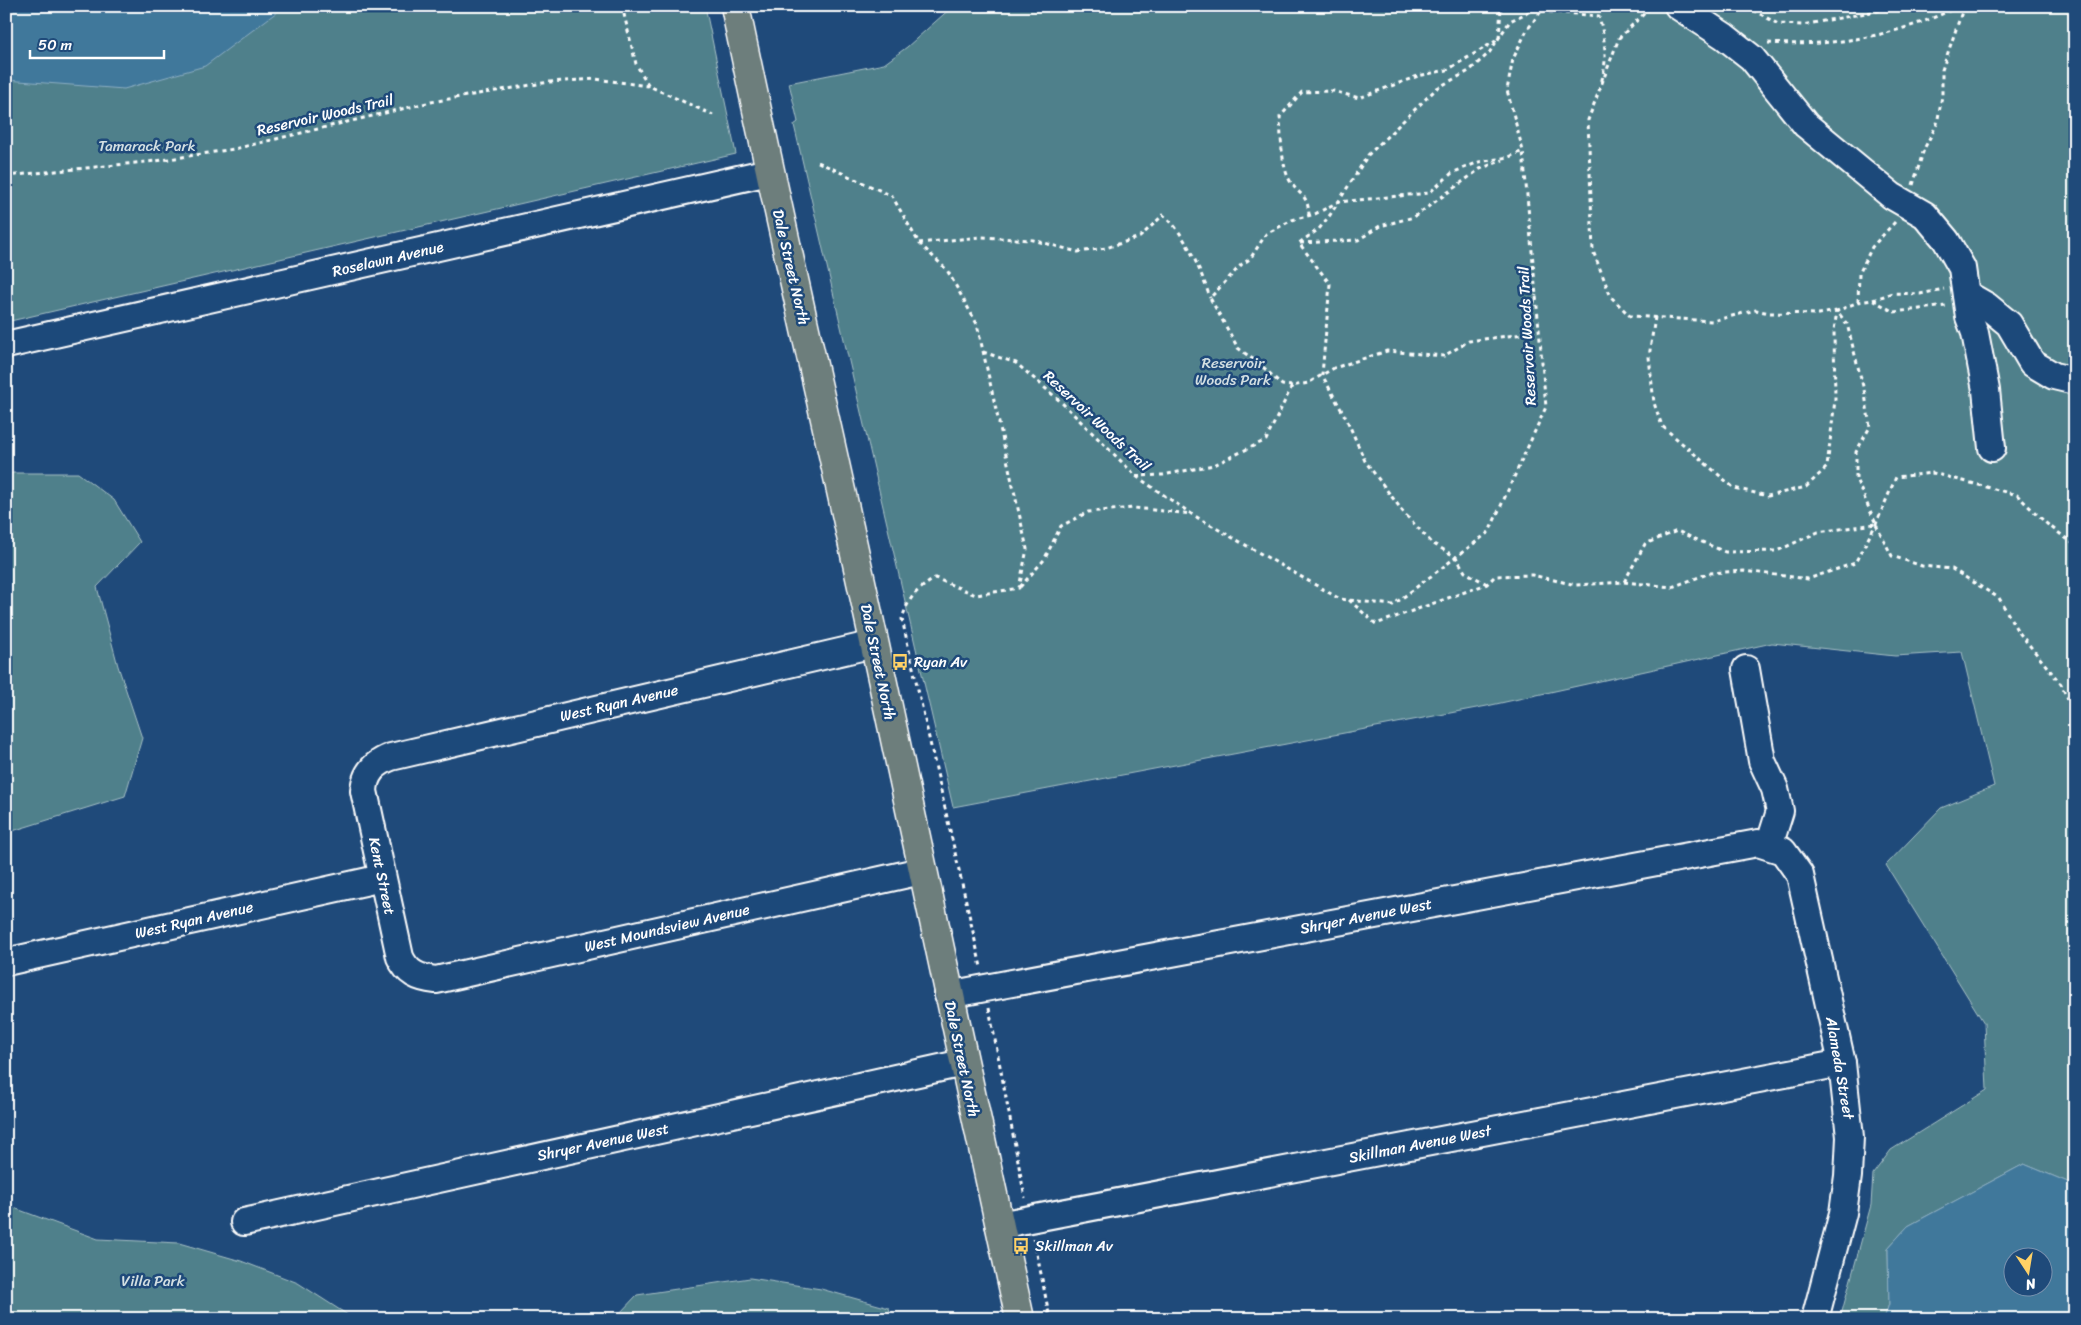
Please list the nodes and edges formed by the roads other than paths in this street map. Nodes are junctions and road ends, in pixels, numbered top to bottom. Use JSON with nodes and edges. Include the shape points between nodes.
{"nodes":[{"id":1,"x":735,"y":6,"type":"edge"},
{"id":2,"x":1678,"y":6,"type":"edge"},
{"id":3,"x":769,"y":172,"type":"junction"},
{"id":4,"x":1966,"y":294,"type":"junction"},
{"id":5,"x":2009,"y":324,"type":"junction"},
{"id":6,"x":1976,"y":334,"type":"junction"},
{"id":7,"x":6,"y":345,"type":"edge"},
{"id":8,"x":2075,"y":381,"type":"edge"},
{"id":9,"x":1992,"y":448,"type":"dead end"},
{"id":10,"x":874,"y":644,"type":"junction"},
{"id":11,"x":1746,"y":669,"type":"dead end"},
{"id":12,"x":368,"y":772,"type":"joint"},
{"id":13,"x":1776,"y":849,"type":"junction"},
{"id":14,"x":921,"y":871,"type":"junction"},
{"id":15,"x":382,"y":878,"type":"junction"},
{"id":16,"x":6,"y":962,"type":"edge"},
{"id":17,"x":414,"y":975,"type":"joint"},
{"id":18,"x":948,"y":995,"type":"junction"},
{"id":19,"x":963,"y":1063,"type":"junction"},
{"id":20,"x":1842,"y":1063,"type":"junction"},
{"id":21,"x":244,"y":1222,"type":"dead end"},
{"id":22,"x":999,"y":1225,"type":"junction"},
{"id":23,"x":1020,"y":1319,"type":"edge"},
{"id":24,"x":1815,"y":1319,"type":"edge"}],
"edges":[{"from":1,"to":3,"type":"main road","name":"Dale Street North"},
{"from":2,"to":4,"type":"street","via":[[1752,58],[1806,125],[1892,196],[1925,215],[1946,240],[1962,268]]},
{"from":3,"to":7,"type":"street","name":"Roselawn Avenue"},
{"from":3,"to":10,"type":"main road","name":"Dale Street North"},
{"from":4,"to":5,"type":"street"},
{"from":4,"to":6,"type":"street","via":[[1969,317]]},
{"from":5,"to":6,"type":"street","via":[[1998,325],[1984,335]]},
{"from":5,"to":8,"type":"street","via":[[2032,363],[2054,376]]},
{"from":6,"to":9,"type":"street","via":[[1991,418]]},
{"from":10,"to":12,"type":"street","name":"West Ryan Avenue","via":[[391,756]]},
{"from":10,"to":14,"type":"main road","name":"Dale Street North"},
{"from":11,"to":13,"type":"street","via":[[1762,761],[1775,789],[1780,811]]},
{"from":12,"to":15,"type":"street","name":"Kent Street","via":[[364,791]]},
{"from":13,"to":18,"type":"street","name":"Shryer Avenue West","via":[[1758,843]]},
{"from":13,"to":20,"type":"street","name":"Alameda Street","via":[[1800,875]]},
{"from":14,"to":17,"type":"street","name":"West Moundsview Avenue","via":[[436,980]]},
{"from":14,"to":18,"type":"main road","name":"Dale Street North"},
{"from":15,"to":16,"type":"street","name":"West Ryan Avenue"},
{"from":15,"to":17,"type":"street","name":"Kent Street","via":[[400,957]]},
{"from":18,"to":19,"type":"main road","name":"Dale Street North"},
{"from":19,"to":21,"type":"street","name":"Shryer Avenue West"},
{"from":19,"to":22,"type":"main road","name":"Dale Street North"},
{"from":20,"to":22,"type":"street","name":"Skillman Avenue West"},
{"from":20,"to":24,"type":"street","name":"Alameda Street","via":[[1850,1136],[1848,1176],[1843,1213]]},
{"from":22,"to":23,"type":"main road","name":"Dale Street North"}]}
